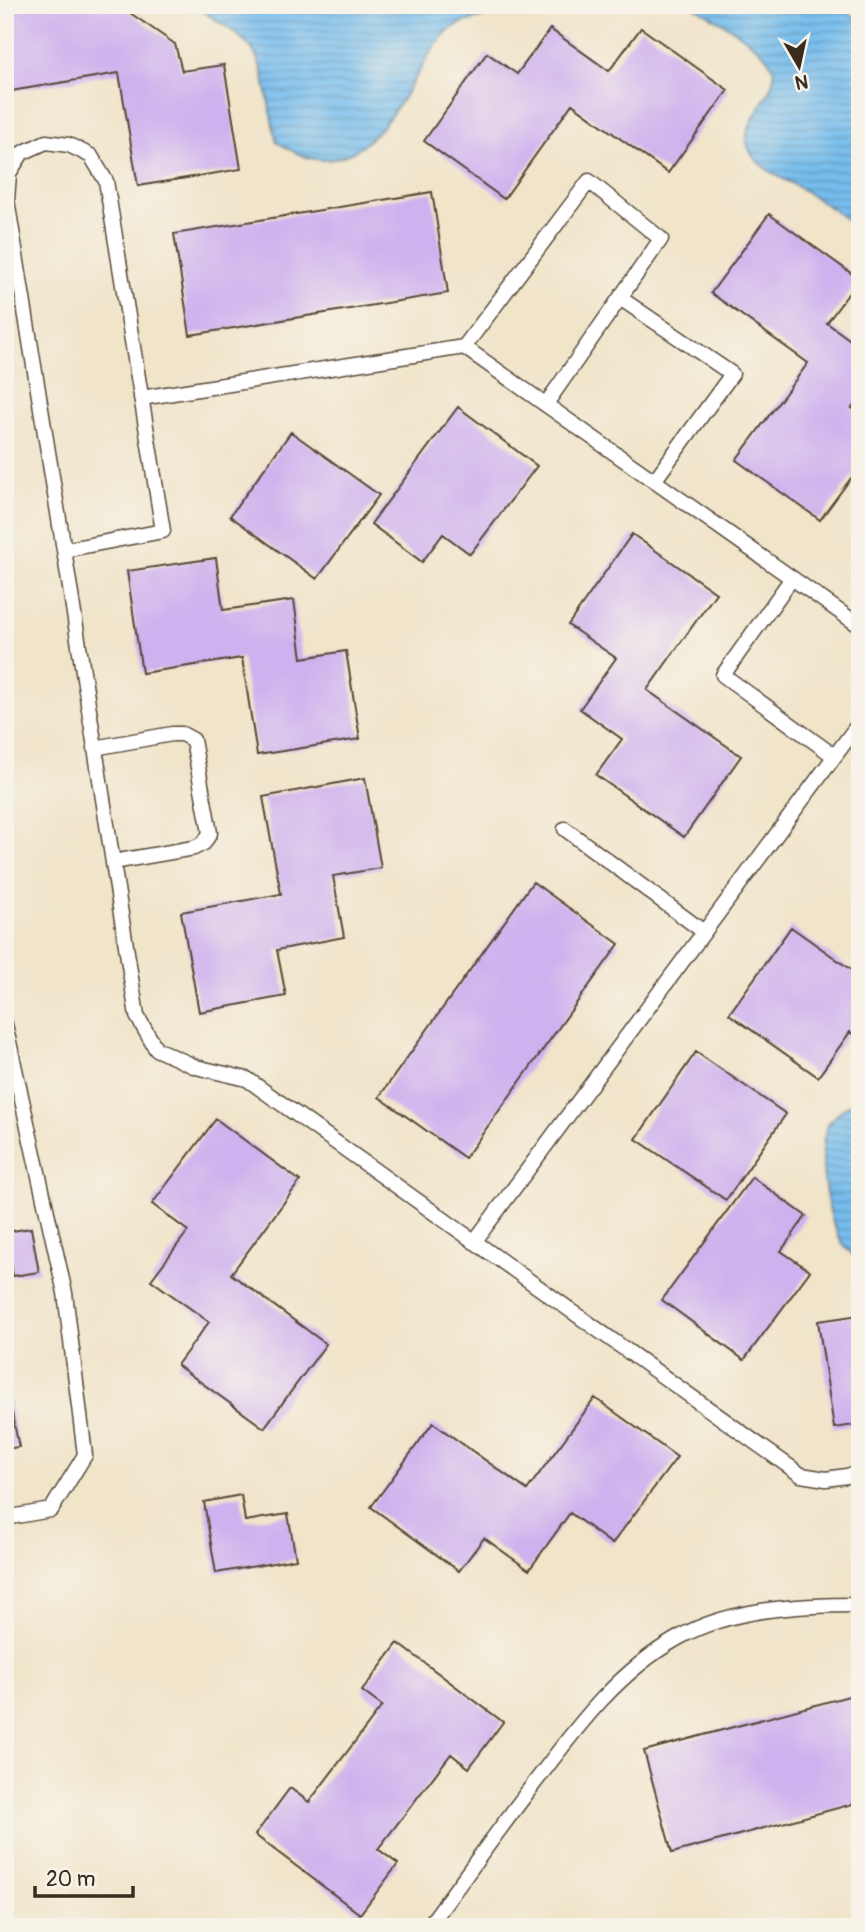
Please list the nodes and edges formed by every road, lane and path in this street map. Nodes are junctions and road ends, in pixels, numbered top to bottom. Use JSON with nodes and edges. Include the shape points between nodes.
{"nodes":[{"id":1,"x":620,"y":298,"type":"junction"},
{"id":2,"x":464,"y":347,"type":"junction"},
{"id":3,"x":141,"y":398,"type":"junction"},
{"id":4,"x":546,"y":404,"type":"junction"},
{"id":5,"x":654,"y":481,"type":"junction"},
{"id":6,"x":64,"y":550,"type":"junction"},
{"id":7,"x":792,"y":578,"type":"junction"},
{"id":8,"x":860,"y":626,"type":"edge"},
{"id":9,"x":860,"y":722,"type":"edge"},
{"id":10,"x":94,"y":747,"type":"junction"},
{"id":11,"x":834,"y":756,"type":"junction"},
{"id":12,"x":565,"y":829,"type":"dead end"},
{"id":13,"x":113,"y":862,"type":"junction"},
{"id":14,"x":704,"y":932,"type":"junction"},
{"id":15,"x":5,"y":1024,"type":"edge"},
{"id":16,"x":474,"y":1242,"type":"junction"},
{"id":17,"x":860,"y":1474,"type":"edge"},
{"id":18,"x":5,"y":1518,"type":"edge"},
{"id":19,"x":860,"y":1605,"type":"edge"},
{"id":20,"x":428,"y":1927,"type":"edge"}],
"edges":[{"from":1,"to":2,"type":"lane","via":[[661,239],[589,181]]},
{"from":1,"to":4,"type":"lane"},
{"from":1,"to":5,"type":"lane","via":[[732,374]]},
{"from":2,"to":3,"type":"lane"},
{"from":2,"to":4,"type":"lane"},
{"from":3,"to":6,"type":"lane","via":[[163,531]]},
{"from":3,"to":6,"type":"lane","via":[[106,181],[91,156],[69,145],[46,142],[22,153],[9,173],[7,200]]},
{"from":4,"to":5,"type":"lane"},
{"from":5,"to":7,"type":"lane"},
{"from":6,"to":10,"type":"lane"},
{"from":7,"to":8,"type":"lane"},
{"from":7,"to":11,"type":"lane","via":[[723,675]]},
{"from":9,"to":11,"type":"lane"},
{"from":10,"to":13,"type":"lane"},
{"from":10,"to":13,"type":"lane","via":[[172,734],[194,740],[210,833],[194,848]]},
{"from":11,"to":14,"type":"lane"},
{"from":12,"to":14,"type":"lane"},
{"from":13,"to":16,"type":"lane","via":[[138,1016],[156,1049],[196,1067],[247,1079]]},
{"from":14,"to":16,"type":"lane"},
{"from":15,"to":18,"type":"lane","via":[[65,1293],[85,1455],[51,1510]]},
{"from":16,"to":17,"type":"lane","via":[[801,1475],[826,1479]]},
{"from":19,"to":20,"type":"lane","via":[[770,1610],[724,1620],[680,1637],[642,1661],[591,1710]]}]}
